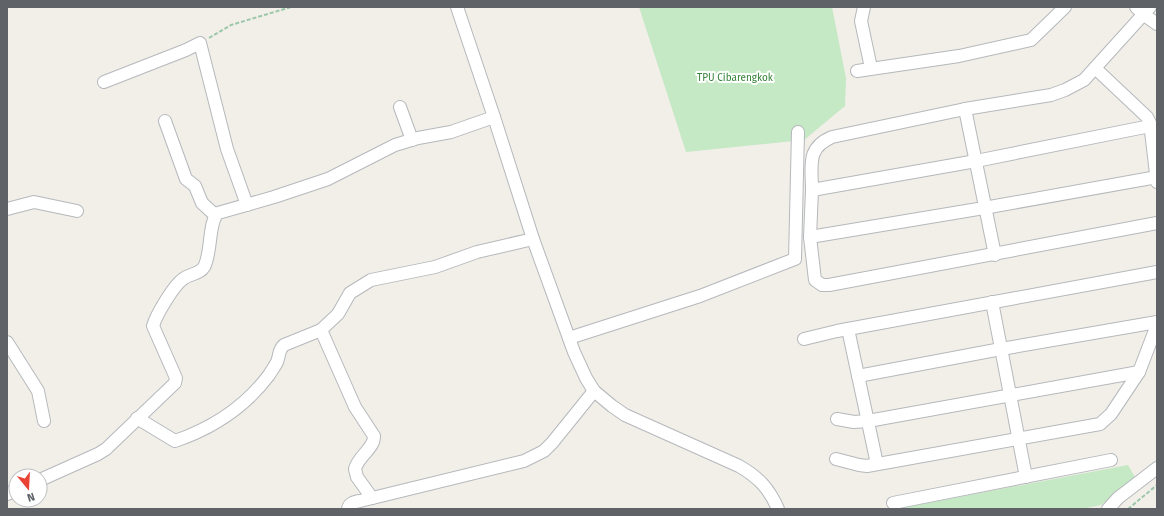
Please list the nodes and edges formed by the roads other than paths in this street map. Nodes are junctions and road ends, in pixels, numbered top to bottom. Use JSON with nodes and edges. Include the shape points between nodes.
{"nodes":[{"id":1,"x":457,"y":7,"type":"edge"},
{"id":2,"x":864,"y":7,"type":"edge"},
{"id":3,"x":1065,"y":7,"type":"edge"},
{"id":4,"x":1143,"y":9,"type":"edge"},
{"id":5,"x":1157,"y":24,"type":"edge"},
{"id":6,"x":871,"y":68,"type":"junction"},
{"id":7,"x":1095,"y":68,"type":"junction"},
{"id":8,"x":857,"y":71,"type":"dead end"},
{"id":9,"x":104,"y":82,"type":"dead end"},
{"id":10,"x":400,"y":107,"type":"dead end"},
{"id":11,"x":965,"y":109,"type":"junction"},
{"id":12,"x":494,"y":117,"type":"junction"},
{"id":13,"x":165,"y":121,"type":"dead end"},
{"id":14,"x":1150,"y":126,"type":"junction"},
{"id":15,"x":798,"y":132,"type":"dead end"},
{"id":16,"x":412,"y":140,"type":"junction"},
{"id":17,"x":976,"y":161,"type":"junction"},
{"id":18,"x":1156,"y":177,"type":"edge"},
{"id":19,"x":1157,"y":182,"type":"edge"},
{"id":20,"x":812,"y":190,"type":"junction"},
{"id":21,"x":247,"y":205,"type":"junction"},
{"id":22,"x":984,"y":208,"type":"junction"},
{"id":23,"x":7,"y":209,"type":"edge"},
{"id":24,"x":77,"y":211,"type":"dead end"},
{"id":25,"x":216,"y":216,"type":"junction"},
{"id":26,"x":1157,"y":223,"type":"edge"},
{"id":27,"x":810,"y":237,"type":"junction"},
{"id":28,"x":533,"y":239,"type":"junction"},
{"id":29,"x":995,"y":255,"type":"junction"},
{"id":30,"x":1157,"y":272,"type":"edge"},
{"id":31,"x":992,"y":302,"type":"junction"},
{"id":32,"x":1157,"y":324,"type":"edge"},
{"id":33,"x":848,"y":329,"type":"junction"},
{"id":34,"x":321,"y":330,"type":"junction"},
{"id":35,"x":570,"y":338,"type":"junction"},
{"id":36,"x":804,"y":339,"type":"dead end"},
{"id":37,"x":7,"y":342,"type":"edge"},
{"id":38,"x":1001,"y":349,"type":"junction"},
{"id":39,"x":1139,"y":372,"type":"junction"},
{"id":40,"x":858,"y":376,"type":"junction"},
{"id":41,"x":594,"y":392,"type":"junction"},
{"id":42,"x":1010,"y":395,"type":"junction"},
{"id":43,"x":137,"y":418,"type":"junction"},
{"id":44,"x":837,"y":419,"type":"dead end"},
{"id":45,"x":44,"y":421,"type":"dead end"},
{"id":46,"x":868,"y":421,"type":"junction"},
{"id":47,"x":1019,"y":438,"type":"junction"},
{"id":48,"x":836,"y":459,"type":"dead end"},
{"id":49,"x":1111,"y":460,"type":"dead end"},
{"id":50,"x":877,"y":464,"type":"junction"},
{"id":51,"x":1157,"y":468,"type":"edge"},
{"id":52,"x":48,"y":476,"type":"edge"},
{"id":53,"x":1026,"y":477,"type":"junction"},
{"id":54,"x":372,"y":498,"type":"junction"},
{"id":55,"x":894,"y":503,"type":"dead end"},
{"id":56,"x":348,"y":509,"type":"edge"},
{"id":57,"x":778,"y":509,"type":"edge"},
{"id":58,"x":1108,"y":509,"type":"edge"}],
"edges":[{"from":1,"to":12,"type":"street"},
{"from":2,"to":6,"type":"street","via":[[861,21]]},
{"from":3,"to":6,"type":"street","via":[[1031,40],[959,56]]},
{"from":4,"to":5,"type":"street"},
{"from":4,"to":7,"type":"street"},
{"from":6,"to":8,"type":"street"},
{"from":7,"to":11,"type":"street","via":[[1084,80],[1050,95]]},
{"from":7,"to":14,"type":"street","via":[[1147,117]]},
{"from":9,"to":21,"type":"street","via":[[200,42],[227,149]]},
{"from":10,"to":16,"type":"street"},
{"from":11,"to":17,"type":"street"},
{"from":11,"to":20,"type":"street","via":[[825,140],[812,155]]},
{"from":12,"to":16,"type":"street","via":[[451,132]]},
{"from":12,"to":28,"type":"street"},
{"from":13,"to":25,"type":"street","via":[[186,179],[195,186],[202,203]]},
{"from":14,"to":17,"type":"street"},
{"from":14,"to":18,"type":"street"},
{"from":15,"to":35,"type":"street","via":[[795,259],[700,296]]},
{"from":16,"to":21,"type":"street","via":[[395,145],[328,179]]},
{"from":17,"to":20,"type":"street"},
{"from":17,"to":22,"type":"street"},
{"from":18,"to":19,"type":"street"},
{"from":18,"to":22,"type":"street"},
{"from":20,"to":27,"type":"street"},
{"from":21,"to":25,"type":"street","via":[[225,210]]},
{"from":22,"to":27,"type":"street"},
{"from":22,"to":29,"type":"street"},
{"from":23,"to":24,"type":"street","via":[[34,202]]},
{"from":25,"to":43,"type":"street","via":[[204,268],[182,279],[176,285],[153,326],[176,382]]},
{"from":26,"to":29,"type":"street"},
{"from":27,"to":29,"type":"street","via":[[815,280],[822,285]]},
{"from":28,"to":34,"type":"street","via":[[477,252],[435,267],[371,280],[350,293],[338,314]]},
{"from":28,"to":35,"type":"street"},
{"from":30,"to":31,"type":"street"},
{"from":31,"to":33,"type":"street"},
{"from":31,"to":38,"type":"street"},
{"from":32,"to":38,"type":"street"},
{"from":32,"to":39,"type":"street"},
{"from":33,"to":36,"type":"street"},
{"from":33,"to":40,"type":"street"},
{"from":34,"to":43,"type":"street","via":[[284,345],[280,349],[275,366],[248,399],[230,414],[199,431],[175,441]]},
{"from":34,"to":54,"type":"street","via":[[355,407],[374,436],[374,441],[355,468],[357,476]]},
{"from":35,"to":41,"type":"street"},
{"from":37,"to":45,"type":"street","via":[[38,391]]},
{"from":38,"to":40,"type":"street"},
{"from":38,"to":42,"type":"street"},
{"from":39,"to":42,"type":"street"},
{"from":39,"to":47,"type":"street","via":[[1111,414],[1100,424]]},
{"from":40,"to":46,"type":"street"},
{"from":41,"to":54,"type":"street","via":[[552,443],[536,456]]},
{"from":41,"to":57,"type":"street","via":[[626,415],[739,466],[762,482]]},
{"from":42,"to":46,"type":"street"},
{"from":42,"to":47,"type":"street"},
{"from":43,"to":52,"type":"street","via":[[106,449]]},
{"from":44,"to":46,"type":"street"},
{"from":46,"to":50,"type":"street"},
{"from":47,"to":50,"type":"street"},
{"from":47,"to":53,"type":"street"},
{"from":48,"to":50,"type":"street","via":[[867,466]]},
{"from":49,"to":53,"type":"street"},
{"from":51,"to":58,"type":"street","via":[[1118,498]]},
{"from":53,"to":55,"type":"street"},
{"from":54,"to":56,"type":"street","via":[[351,503]]}]}
